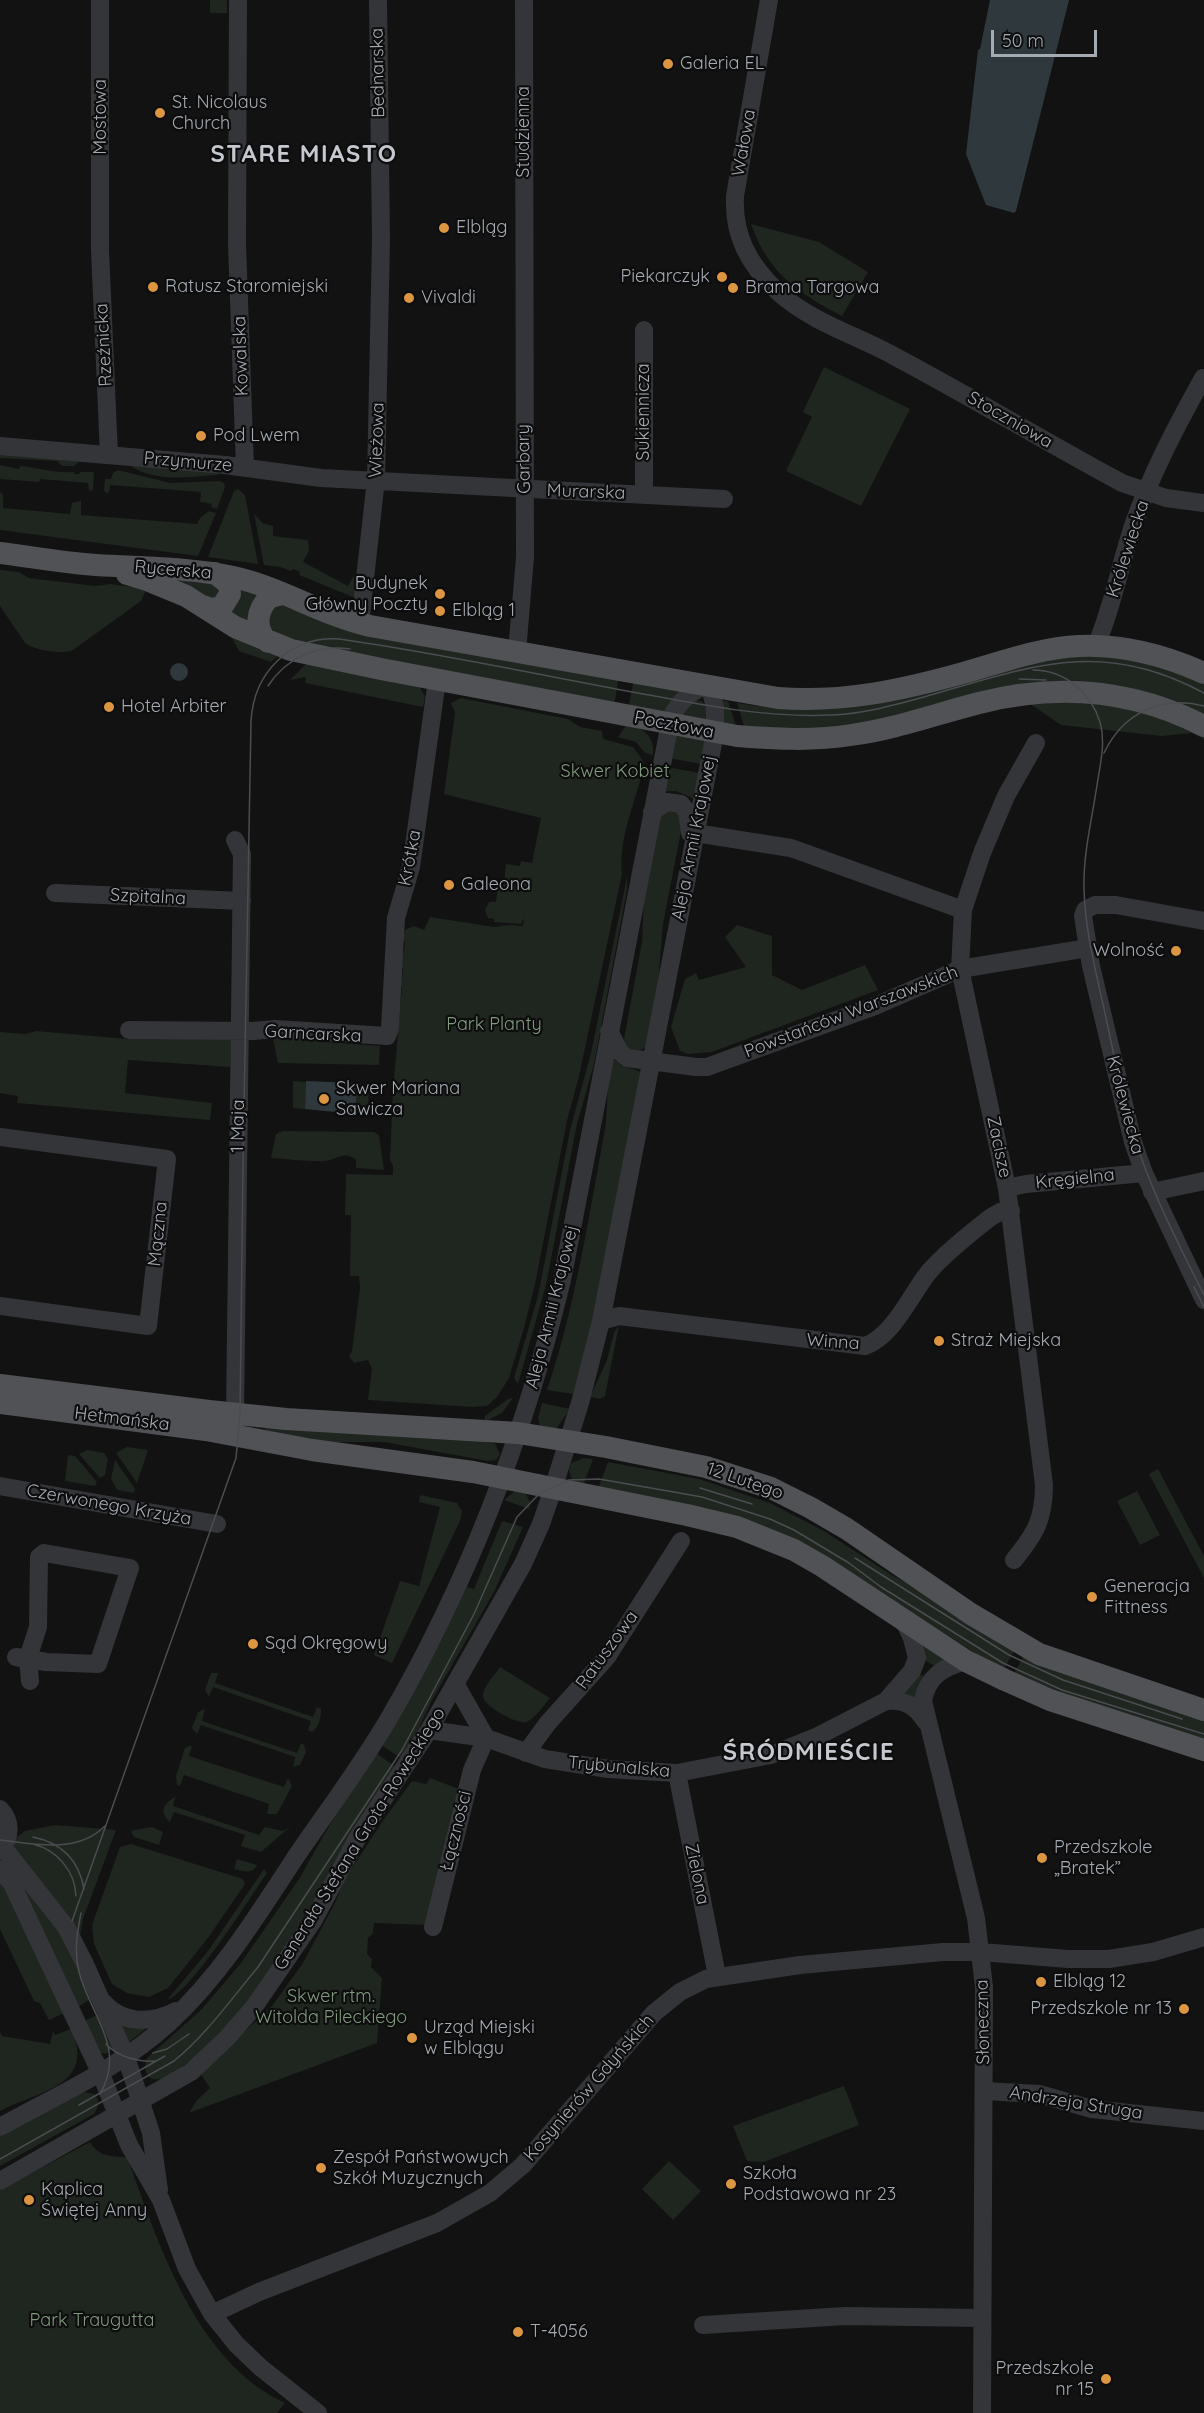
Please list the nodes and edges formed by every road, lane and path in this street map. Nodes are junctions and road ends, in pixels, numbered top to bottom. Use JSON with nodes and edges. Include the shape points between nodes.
{"nodes":[{"id":1,"x":100,"y":0,"type":"edge"},
{"id":2,"x":238,"y":0,"type":"edge"},
{"id":3,"x":378,"y":0,"type":"edge"},
{"id":4,"x":524,"y":0,"type":"edge"},
{"id":5,"x":770,"y":0,"type":"edge"},
{"id":6,"x":100,"y":235,"type":"joint"},
{"id":7,"x":381,"y":255,"type":"joint"},
{"id":8,"x":524,"y":265,"type":"joint"},
{"id":9,"x":766,"y":279,"type":"joint"},
{"id":10,"x":644,"y":330,"type":"dead end"},
{"id":11,"x":1203,"y":378,"type":"edge"},
{"id":12,"x":0,"y":446,"type":"edge"},
{"id":13,"x":109,"y":455,"type":"junction"},
{"id":14,"x":245,"y":468,"type":"junction"},
{"id":15,"x":376,"y":479,"type":"junction"},
{"id":16,"x":524,"y":490,"type":"junction"},
{"id":17,"x":1146,"y":492,"type":"junction"},
{"id":18,"x":644,"y":494,"type":"junction"},
{"id":19,"x":724,"y":499,"type":"dead end"},
{"id":20,"x":1204,"y":503,"type":"edge"},
{"id":21,"x":0,"y":553,"type":"edge"},
{"id":22,"x":93,"y":565,"type":"junction"},
{"id":23,"x":215,"y":573,"type":"junction"},
{"id":24,"x":282,"y":594,"type":"junction"},
{"id":25,"x":203,"y":606,"type":"junction"},
{"id":26,"x":360,"y":624,"type":"junction"},
{"id":27,"x":235,"y":627,"type":"joint"},
{"id":28,"x":268,"y":642,"type":"junction"},
{"id":29,"x":1096,"y":646,"type":"junction"},
{"id":30,"x":517,"y":652,"type":"junction"},
{"id":31,"x":1204,"y":673,"type":"edge"},
{"id":32,"x":437,"y":680,"type":"junction"},
{"id":33,"x":709,"y":685,"type":"junction"},
{"id":34,"x":669,"y":724,"type":"junction"},
{"id":35,"x":1204,"y":726,"type":"edge"},
{"id":36,"x":715,"y":733,"type":"junction"},
{"id":37,"x":1036,"y":742,"type":"dead end"},
{"id":38,"x":652,"y":812,"type":"junction"},
{"id":39,"x":235,"y":840,"type":"dead end"},
{"id":40,"x":694,"y":840,"type":"junction"},
{"id":41,"x":55,"y":893,"type":"dead end"},
{"id":42,"x":242,"y":901,"type":"junction"},
{"id":43,"x":963,"y":910,"type":"junction"},
{"id":44,"x":1204,"y":921,"type":"edge"},
{"id":45,"x":1088,"y":948,"type":"junction"},
{"id":46,"x":960,"y":969,"type":"junction"},
{"id":47,"x":129,"y":1030,"type":"dead end"},
{"id":48,"x":240,"y":1030,"type":"junction"},
{"id":49,"x":609,"y":1031,"type":"junction"},
{"id":50,"x":387,"y":1036,"type":"joint"},
{"id":51,"x":652,"y":1061,"type":"junction"},
{"id":52,"x":0,"y":1137,"type":"edge"},
{"id":53,"x":1144,"y":1173,"type":"junction"},
{"id":54,"x":1204,"y":1181,"type":"edge"},
{"id":55,"x":1007,"y":1188,"type":"junction"},
{"id":56,"x":1152,"y":1192,"type":"junction"},
{"id":57,"x":1011,"y":1211,"type":"junction"},
{"id":58,"x":1204,"y":1300,"type":"edge"},
{"id":59,"x":0,"y":1306,"type":"edge"},
{"id":60,"x":601,"y":1321,"type":"junction"},
{"id":61,"x":0,"y":1385,"type":"edge"},
{"id":62,"x":0,"y":1403,"type":"edge"},
{"id":63,"x":235,"y":1414,"type":"junction"},
{"id":64,"x":518,"y":1433,"type":"junction"},
{"id":65,"x":567,"y":1441,"type":"junction"},
{"id":66,"x":502,"y":1478,"type":"junction"},
{"id":67,"x":0,"y":1486,"type":"edge"},
{"id":68,"x":553,"y":1489,"type":"junction"},
{"id":69,"x":217,"y":1524,"type":"dead end"},
{"id":70,"x":681,"y":1541,"type":"dead end"},
{"id":71,"x":1014,"y":1560,"type":"dead end"},
{"id":72,"x":904,"y":1621,"type":"junction"},
{"id":73,"x":22,"y":1658,"type":"junction"},
{"id":74,"x":966,"y":1660,"type":"junction"},
{"id":75,"x":30,"y":1681,"type":"dead end"},
{"id":76,"x":456,"y":1685,"type":"junction"},
{"id":77,"x":886,"y":1701,"type":"junction"},
{"id":78,"x":1204,"y":1710,"type":"edge"},
{"id":79,"x":927,"y":1723,"type":"junction"},
{"id":80,"x":429,"y":1730,"type":"junction"},
{"id":81,"x":486,"y":1738,"type":"junction"},
{"id":82,"x":1204,"y":1750,"type":"edge"},
{"id":83,"x":526,"y":1753,"type":"junction"},
{"id":84,"x":677,"y":1773,"type":"junction"},
{"id":85,"x":0,"y":1809,"type":"edge"},
{"id":86,"x":1,"y":1849,"type":"edge"},
{"id":87,"x":0,"y":1869,"type":"edge"},
{"id":88,"x":433,"y":1927,"type":"dead end"},
{"id":89,"x":1204,"y":1937,"type":"edge"},
{"id":90,"x":981,"y":1952,"type":"junction"},
{"id":91,"x":717,"y":1976,"type":"junction"},
{"id":92,"x":101,"y":2000,"type":"junction"},
{"id":93,"x":190,"y":2002,"type":"junction"},
{"id":94,"x":126,"y":2057,"type":"junction"},
{"id":95,"x":101,"y":2074,"type":"junction"},
{"id":96,"x":984,"y":2091,"type":"junction"},
{"id":97,"x":141,"y":2102,"type":"junction"},
{"id":98,"x":117,"y":2115,"type":"junction"},
{"id":99,"x":1204,"y":2121,"type":"edge"},
{"id":100,"x":0,"y":2127,"type":"edge"},
{"id":101,"x":0,"y":2181,"type":"edge"},
{"id":102,"x":161,"y":2200,"type":"junction"},
{"id":103,"x":212,"y":2314,"type":"junction"},
{"id":104,"x":981,"y":2318,"type":"junction"},
{"id":105,"x":703,"y":2325,"type":"dead end"},
{"id":106,"x":318,"y":2413,"type":"edge"},
{"id":107,"x":982,"y":2413,"type":"edge"}],
"edges":[{"from":1,"to":6,"type":"street","name":"Mostowa"},
{"from":2,"to":14,"type":"street","name":"Kowalska","via":[[237,244]]},
{"from":3,"to":7,"type":"street","name":"Bednarska"},
{"from":4,"to":8,"type":"street","name":"Studzienna"},
{"from":5,"to":9,"type":"street","name":"Wałowa","via":[[734,210],[742,246]]},
{"from":6,"to":13,"type":"street","name":"Rzeźnicka"},
{"from":7,"to":15,"type":"street","name":"Wieżowa"},
{"from":8,"to":16,"type":"street","name":"Garbary"},
{"from":9,"to":17,"type":"street","name":"Stoczniowa","via":[[780,294],[824,323],[874,345],[1113,478]]},
{"from":10,"to":18,"type":"street","name":"Sukiennicza"},
{"from":11,"to":17,"type":"street","via":[[1171,435]]},
{"from":12,"to":13,"type":"street","name":"Przymurze"},
{"from":13,"to":14,"type":"street","name":"Przymurze"},
{"from":14,"to":15,"type":"street","name":"Przymurze","via":[[321,478]]},
{"from":15,"to":16,"type":"street","name":"Murarska"},
{"from":15,"to":26,"type":"street","name":"Wieżowa"},
{"from":16,"to":18,"type":"street","name":"Murarska"},
{"from":16,"to":30,"type":"street","name":"Garbary","via":[[525,558]]},
{"from":17,"to":20,"type":"street","name":"Stoczniowa"},
{"from":17,"to":29,"type":"street","name":"Królewiecka"},
{"from":18,"to":19,"type":"street","name":"Murarska"},
{"from":21,"to":22,"type":"main road","name":"Rycerska"},
{"from":22,"to":23,"type":"main road","name":"Rycerska"},
{"from":22,"to":25,"type":"main road","name":"Rycerska","via":[[147,579]]},
{"from":23,"to":24,"type":"main road","name":"Rycerska"},
{"from":23,"to":25,"type":"main road","via":[[229,584],[230,594],[222,607]]},
{"from":24,"to":26,"type":"main road"},
{"from":24,"to":28,"type":"main road","via":[[270,597],[260,612],[258,628]]},
{"from":25,"to":27,"type":"main road","name":"Rycerska"},
{"from":26,"to":30,"type":"main road"},
{"from":27,"to":28,"type":"main road","name":"Pocztowa"},
{"from":28,"to":32,"type":"main road","name":"Pocztowa"},
{"from":29,"to":31,"type":"main road","via":[[1143,652]]},
{"from":29,"to":33,"type":"main road","via":[[1043,651],[915,685],[837,698],[778,698]]},
{"from":30,"to":33,"type":"main road"},
{"from":32,"to":34,"type":"main road","name":"Pocztowa"},
{"from":32,"to":50,"type":"street","name":"Krótka","via":[[411,867],[396,918],[391,1024]]},
{"from":33,"to":34,"type":"street","name":"Aleja Armii Krajowej","via":[[681,701]]},
{"from":33,"to":36,"type":"street","name":"Aleja Armii Krajowej","via":[[715,707]]},
{"from":34,"to":36,"type":"main road","name":"Pocztowa"},
{"from":34,"to":38,"type":"street","name":"Aleja Armii Krajowej"},
{"from":35,"to":36,"type":"main road","name":"Pocztowa","via":[[1166,708],[1083,691],[1040,692],[980,703],[850,735],[786,739]]},
{"from":36,"to":40,"type":"street","name":"Aleja Armii Krajowej"},
{"from":37,"to":43,"type":"street","name":"Zacisze","via":[[1006,796]]},
{"from":38,"to":40,"type":"street","via":[[667,802],[681,804]]},
{"from":38,"to":49,"type":"street","name":"Aleja Armii Krajowej"},
{"from":39,"to":42,"type":"street","name":"1 Maja","via":[[242,854]]},
{"from":40,"to":43,"type":"street","via":[[791,848]]},
{"from":40,"to":51,"type":"street","name":"Aleja Armii Krajowej"},
{"from":41,"to":42,"type":"street","name":"Szpitalna"},
{"from":42,"to":48,"type":"street","name":"1 Maja"},
{"from":43,"to":46,"type":"street","name":"Zacisze"},
{"from":44,"to":45,"type":"street","name":"Królewiecka","via":[[1116,905],[1095,905],[1085,910],[1083,916]]},
{"from":45,"to":46,"type":"street","name":"Powstańców Warszawskich"},
{"from":45,"to":53,"type":"street","name":"Królewiecka","via":[[1121,1095]]},
{"from":46,"to":51,"type":"street","name":"Powstańców Warszawskich","via":[[874,1006],[711,1066],[696,1068]]},
{"from":46,"to":55,"type":"street","name":"Zacisze"},
{"from":47,"to":48,"type":"street","name":"Garncarska"},
{"from":48,"to":50,"type":"street","name":"Garncarska"},
{"from":48,"to":63,"type":"street","name":"1 Maja"},
{"from":49,"to":51,"type":"street","name":"Powstańców Warszawskich","via":[[623,1055]]},
{"from":49,"to":64,"type":"street","name":"Aleja Armii Krajowej","via":[[562,1280]]},
{"from":51,"to":60,"type":"street","name":"Aleja Armii Krajowej"},
{"from":52,"to":59,"type":"street","name":"Mączna","via":[[167,1159],[148,1326]]},
{"from":53,"to":55,"type":"street","name":"Kręgielna"},
{"from":53,"to":56,"type":"street","name":"Królewiecka"},
{"from":54,"to":56,"type":"street"},
{"from":55,"to":57,"type":"street","name":"Zacisze"},
{"from":56,"to":58,"type":"street","name":"Królewiecka"},
{"from":57,"to":60,"type":"street","name":"Winna","via":[[999,1212],[942,1259],[880,1339],[865,1346],[619,1316]]},
{"from":57,"to":71,"type":"street","name":"Zacisze","via":[[1044,1497],[1039,1526]]},
{"from":60,"to":65,"type":"street","name":"Aleja Armii Krajowej"},
{"from":61,"to":63,"type":"main road","name":"Hetmańska"},
{"from":62,"to":66,"type":"main road","name":"Hetmańska","via":[[243,1436]]},
{"from":63,"to":64,"type":"main road","name":"12 Lutego"},
{"from":64,"to":65,"type":"main road","name":"12 Lutego"},
{"from":64,"to":66,"type":"street","name":"Aleja Armii Krajowej"},
{"from":65,"to":68,"type":"street","name":"Aleja Armii Krajowej"},
{"from":65,"to":78,"type":"main road","name":"12 Lutego","via":[[706,1467],[771,1488],[846,1529],[1024,1646],[1070,1666]]},
{"from":66,"to":68,"type":"main road"},
{"from":66,"to":93,"type":"street","via":[[437,1627],[387,1722],[237,1943]]},
{"from":67,"to":69,"type":"street","name":"Czerwonego Krzyża"},
{"from":68,"to":72,"type":"main road","via":[[737,1527],[794,1550]]},
{"from":68,"to":76,"type":"street","name":"Generała Stefana Grota-Roweckiego","via":[[523,1564]]},
{"from":70,"to":83,"type":"street","name":"Ratuszowa","via":[[607,1657]]},
{"from":72,"to":74,"type":"main road"},
{"from":72,"to":77,"type":"street","via":[[917,1658],[912,1671]]},
{"from":73,"to":73,"type":"street","via":[[38,1627],[39,1557],[44,1553],[130,1568],[98,1664]]},
{"from":73,"to":75,"type":"street"},
{"from":74,"to":79,"type":"street","name":"Słoneczna","via":[[946,1667],[930,1682],[923,1701]]},
{"from":74,"to":82,"type":"main road","via":[[1050,1700]]},
{"from":76,"to":80,"type":"street","name":"Generała Stefana Grota-Roweckiego"},
{"from":76,"to":81,"type":"street"},
{"from":77,"to":79,"type":"street","via":[[913,1706]]},
{"from":77,"to":84,"type":"street","name":"Trybunalska","via":[[771,1755]]},
{"from":79,"to":90,"type":"street","name":"Słoneczna"},
{"from":80,"to":81,"type":"street","name":"Trybunalska"},
{"from":80,"to":97,"type":"street","name":"Generała Stefana Grota-Roweckiego","via":[[357,1839],[313,1921],[254,2007],[197,2067]]},
{"from":81,"to":83,"type":"street","name":"Trybunalska"},
{"from":81,"to":88,"type":"street","name":"Łączności","via":[[472,1770]]},
{"from":83,"to":84,"type":"street","name":"Trybunalska","via":[[608,1769]]},
{"from":84,"to":91,"type":"street","name":"Zielona"},
{"from":85,"to":86,"type":"street","via":[[9,1827]]},
{"from":86,"to":92,"type":"street","via":[[66,1927]]},
{"from":87,"to":95,"type":"street","via":[[12,1884]]},
{"from":89,"to":90,"type":"street","name":"Kosynierów Gdyńskich","via":[[1153,1952],[1109,1959]]},
{"from":90,"to":91,"type":"street","name":"Kosynierów Gdyńskich","via":[[892,1956]]},
{"from":90,"to":96,"type":"street","name":"Słoneczna"},
{"from":91,"to":103,"type":"street","name":"Kosynierów Gdyńskich","via":[[680,1992],[654,2013],[524,2165],[490,2193],[437,2223]]},
{"from":92,"to":93,"type":"street","via":[[118,2015],[136,2020],[161,2018]]},
{"from":92,"to":94,"type":"street"},
{"from":93,"to":94,"type":"street"},
{"from":94,"to":95,"type":"street"},
{"from":94,"to":97,"type":"street"},
{"from":95,"to":98,"type":"street"},
{"from":95,"to":100,"type":"street"},
{"from":96,"to":99,"type":"street","name":"Andrzeja Struga","via":[[1039,2094],[1092,2109]]},
{"from":96,"to":104,"type":"street","name":"Słoneczna"},
{"from":97,"to":98,"type":"street","name":"Generała Stefana Grota-Roweckiego"},
{"from":97,"to":102,"type":"street","via":[[151,2133]]},
{"from":98,"to":101,"type":"street","name":"Generała Stefana Grota-Roweckiego"},
{"from":98,"to":102,"type":"street","via":[[129,2145]]},
{"from":102,"to":103,"type":"street","via":[[187,2269]]},
{"from":103,"to":106,"type":"street","via":[[260,2367]]},
{"from":104,"to":105,"type":"street","via":[[845,2316]]},
{"from":104,"to":107,"type":"street","name":"Słoneczna"}]}
